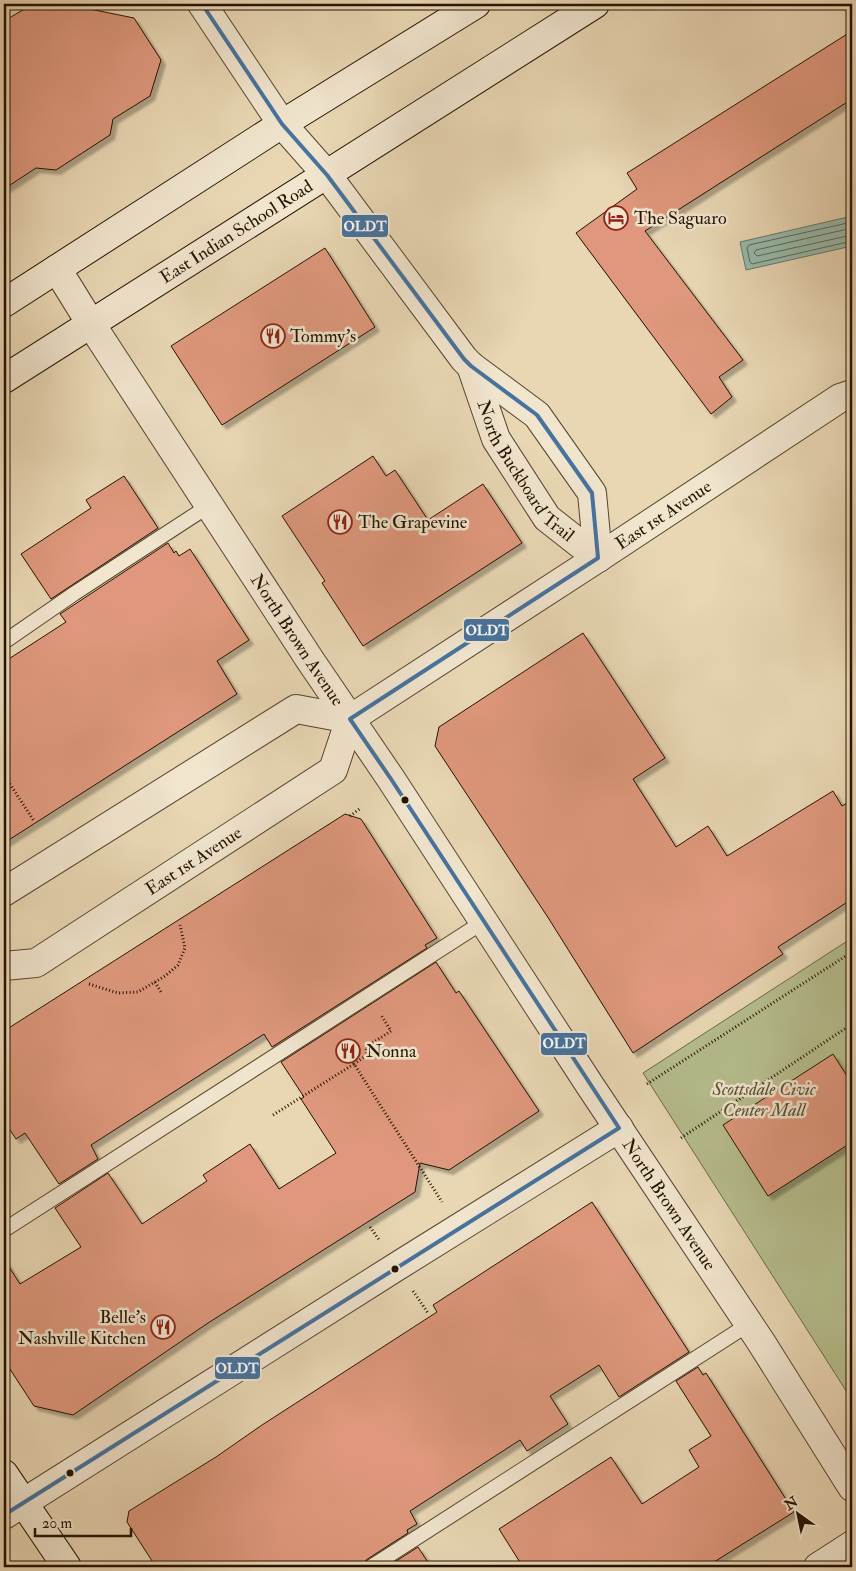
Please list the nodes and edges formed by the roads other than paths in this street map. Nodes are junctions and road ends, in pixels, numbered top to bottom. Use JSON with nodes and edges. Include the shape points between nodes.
{"nodes":[{"id":1,"x":202,"y":4,"type":"edge"},
{"id":2,"x":476,"y":4,"type":"edge"},
{"id":3,"x":595,"y":4,"type":"edge"},
{"id":4,"x":282,"y":124,"type":"junction"},
{"id":5,"x":327,"y":175,"type":"junction"},
{"id":6,"x":57,"y":269,"type":"junction"},
{"id":7,"x":4,"y":303,"type":"edge"},
{"id":8,"x":91,"y":324,"type":"junction"},
{"id":9,"x":471,"y":366,"type":"junction"},
{"id":10,"x":4,"y":379,"type":"edge"},
{"id":11,"x":852,"y":394,"type":"edge"},
{"id":12,"x":210,"y":505,"type":"junction"},
{"id":13,"x":598,"y":558,"type":"junction"},
{"id":14,"x":4,"y":642,"type":"edge"},
{"id":15,"x":350,"y":719,"type":"junction"},
{"id":16,"x":4,"y":892,"type":"edge"},
{"id":17,"x":483,"y":922,"type":"junction"},
{"id":18,"x":4,"y":966,"type":"edge"},
{"id":19,"x":619,"y":1128,"type":"junction"},
{"id":20,"x":4,"y":1230,"type":"edge"},
{"id":21,"x":748,"y":1324,"type":"junction"},
{"id":22,"x":4,"y":1474,"type":"edge"},
{"id":23,"x":852,"y":1488,"type":"edge"},
{"id":24,"x":14,"y":1509,"type":"edge"},
{"id":25,"x":852,"y":1545,"type":"edge"},
{"id":26,"x":67,"y":1567,"type":"edge"},
{"id":27,"x":372,"y":1567,"type":"edge"},
{"id":28,"x":818,"y":1567,"type":"edge"}],
"edges":[{"from":1,"to":4,"type":"street","name":"North Buckboard Trail"},
{"from":2,"to":4,"type":"street"},
{"from":3,"to":5,"type":"street","name":"East Indian School Road"},
{"from":4,"to":5,"type":"street","name":"North Buckboard Trail"},
{"from":4,"to":6,"type":"street"},
{"from":5,"to":8,"type":"street","name":"East Indian School Road"},
{"from":5,"to":9,"type":"street","name":"North Buckboard Trail"},
{"from":6,"to":7,"type":"street"},
{"from":6,"to":8,"type":"street","name":"North Brown Avenue"},
{"from":8,"to":10,"type":"street","name":"East Indian School Road"},
{"from":8,"to":12,"type":"street","name":"North Brown Avenue"},
{"from":9,"to":13,"type":"street","name":"North Buckboard Trail","via":[[496,439],[547,518]]},
{"from":9,"to":13,"type":"street","name":"North Buckboard Trail","via":[[537,415],[592,493]]},
{"from":11,"to":13,"type":"street","name":"East 1st Avenue","via":[[840,398]]},
{"from":12,"to":14,"type":"lane"},
{"from":12,"to":15,"type":"street","name":"North Brown Avenue"},
{"from":13,"to":15,"type":"street","name":"East 1st Avenue"},
{"from":15,"to":16,"type":"street","via":[[296,709]]},
{"from":15,"to":17,"type":"street","name":"North Brown Avenue"},
{"from":15,"to":18,"type":"street","name":"East 1st Avenue","via":[[334,770],[36,963]]},
{"from":17,"to":19,"type":"street","name":"North Brown Avenue"},
{"from":17,"to":20,"type":"lane"},
{"from":19,"to":21,"type":"street","name":"North Brown Avenue"},
{"from":19,"to":24,"type":"street"},
{"from":21,"to":23,"type":"street","name":"North Brown Avenue"},
{"from":21,"to":27,"type":"lane"},
{"from":22,"to":24,"type":"street"},
{"from":24,"to":26,"type":"street"},
{"from":25,"to":28,"type":"street"}]}
